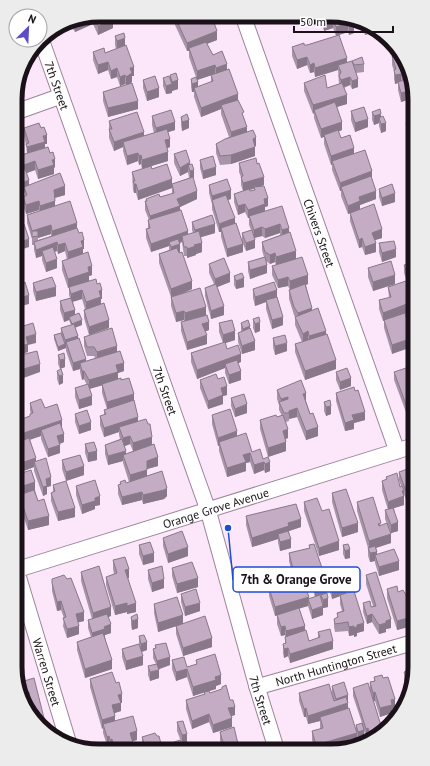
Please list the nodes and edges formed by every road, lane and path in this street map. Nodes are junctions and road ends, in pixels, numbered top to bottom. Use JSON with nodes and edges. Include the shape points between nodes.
{"nodes":[{"id":1,"x":245,"y":22,"type":"edge"},
{"id":2,"x":44,"y":48,"type":"edge"},
{"id":3,"x":61,"y":96,"type":"junction"},
{"id":4,"x":22,"y":110,"type":"edge"},
{"id":5,"x":408,"y":448,"type":"edge"},
{"id":6,"x":397,"y":451,"type":"junction"},
{"id":7,"x":208,"y":510,"type":"junction"},
{"id":8,"x":22,"y":568,"type":"edge"},
{"id":9,"x":22,"y":589,"type":"edge"},
{"id":10,"x":408,"y":644,"type":"edge"},
{"id":11,"x":257,"y":687,"type":"junction"},
{"id":12,"x":67,"y":737,"type":"edge"},
{"id":13,"x":275,"y":744,"type":"edge"}],
"edges":[{"from":1,"to":6,"type":"street","name":"Chivers Street"},
{"from":2,"to":3,"type":"street","name":"7th Street"},
{"from":3,"to":4,"type":"street"},
{"from":3,"to":7,"type":"street","name":"7th Street"},
{"from":5,"to":6,"type":"street","name":"Orange Grove Avenue"},
{"from":6,"to":7,"type":"street","name":"Orange Grove Avenue"},
{"from":7,"to":8,"type":"street","name":"Orange Grove Avenue"},
{"from":7,"to":11,"type":"street","name":"7th Street"},
{"from":9,"to":12,"type":"street","name":"Warren Street"},
{"from":10,"to":11,"type":"street","name":"North Huntington Street"},
{"from":11,"to":13,"type":"street","name":"7th Street"}]}
